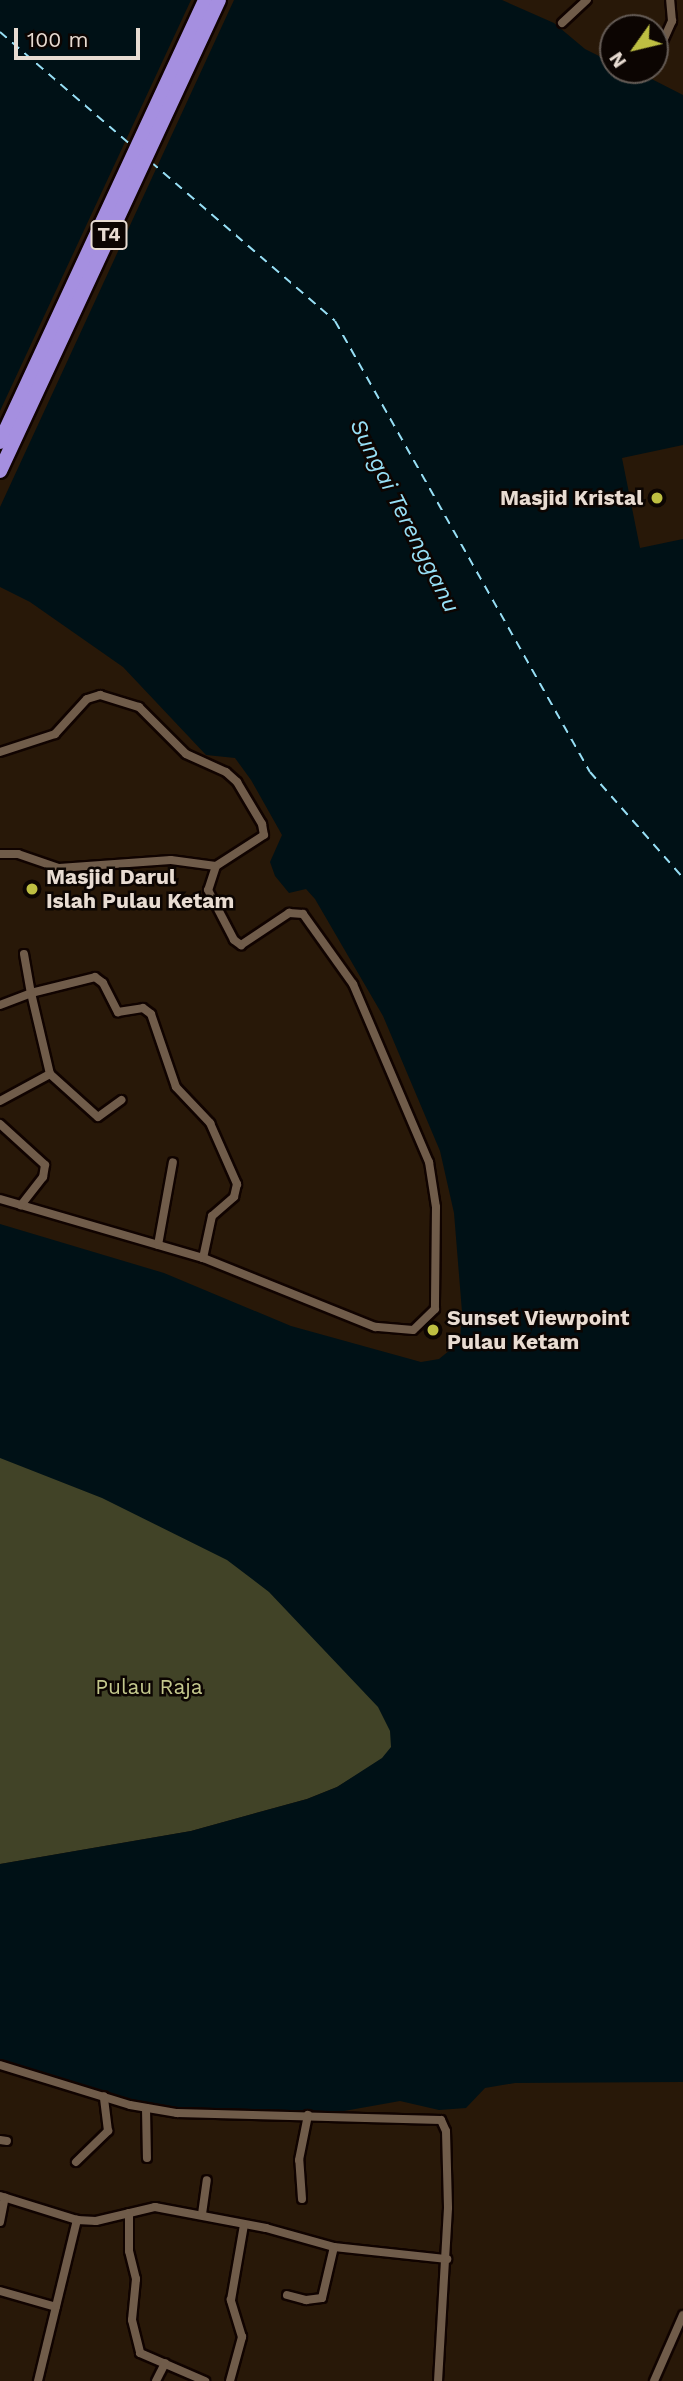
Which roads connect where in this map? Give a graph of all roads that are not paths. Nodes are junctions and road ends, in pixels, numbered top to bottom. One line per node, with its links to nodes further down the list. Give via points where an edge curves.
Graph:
1 (205, 0): 7 (highway, T4)
2 (219, 0): 8 (highway, T4)
3 (587, 0): 5 (street)
4 (670, 0): 6 (street)
5 (562, 23)
6 (669, 28)
7 (0, 442)
8 (0, 471)
9 (0, 752): 11 (street, via 55,734 94,696 132,702 186,754 231,776 262,824 261,840)
10 (0, 854): 11 (street, via 18,854 59,868 171,860)
11 (216, 866): 23 (street, via 208,890 237,944 247,943 296,911 319,931 353,984 429,1162 436,1207 437,1298 422,1326 392,1331 298,1300)
12 (23, 954): 13 (street)
13 (31, 993): 14 (street); 15 (street); 23 (street, via 95,977 118,1012 143,1008 151,1014 176,1087 210,1123 237,1184 234,1197 214,1212)
14 (0, 1004)
15 (50, 1074): 16 (street, via 83,1109 98,1117); 17 (street)
16 (121, 1100)
17 (0, 1101)
18 (0, 1124): 21 (street, via 45,1165 43,1177)
19 (173, 1162): 22 (street)
20 (0, 1199): 21 (street)
21 (21, 1205): 22 (street)
22 (158, 1245): 23 (street)
23 (204, 1258)
24 (0, 2065): 25 (street)
25 (108, 2097): 26 (street); 29 (street, via 108,2131)
26 (146, 2108): 27 (street, via 189,2114); 28 (street)
27 (308, 2115): 32 (street, via 299,2161); 39 (street, via 441,2120 446,2131)
28 (147, 2158)
29 (76, 2162)
30 (207, 2180): 34 (street)
31 (2, 2197): 35 (street); 36 (street)
32 (302, 2199)
33 (129, 2213): 34 (street, via 155,2207); 35 (street); 44 (street, via 136,2279 132,2320 140,2353)
34 (202, 2214): 37 (street)
35 (76, 2220): 42 (street)
36 (0, 2222)
37 (244, 2225): 38 (street); 48 (street, via 231,2300 243,2337)
38 (334, 2247): 39 (street); 41 (street, via 322,2298 313,2301)
39 (447, 2259): 49 (street)
40 (0, 2291): 42 (street)
41 (287, 2295)
42 (56, 2307): 45 (street)
43 (683, 2315): 50 (street)
44 (165, 2363): 46 (street); 47 (street)
45 (38, 2381)
46 (156, 2381)
47 (205, 2381)
48 (230, 2381)
49 (438, 2381)
50 (654, 2381)

